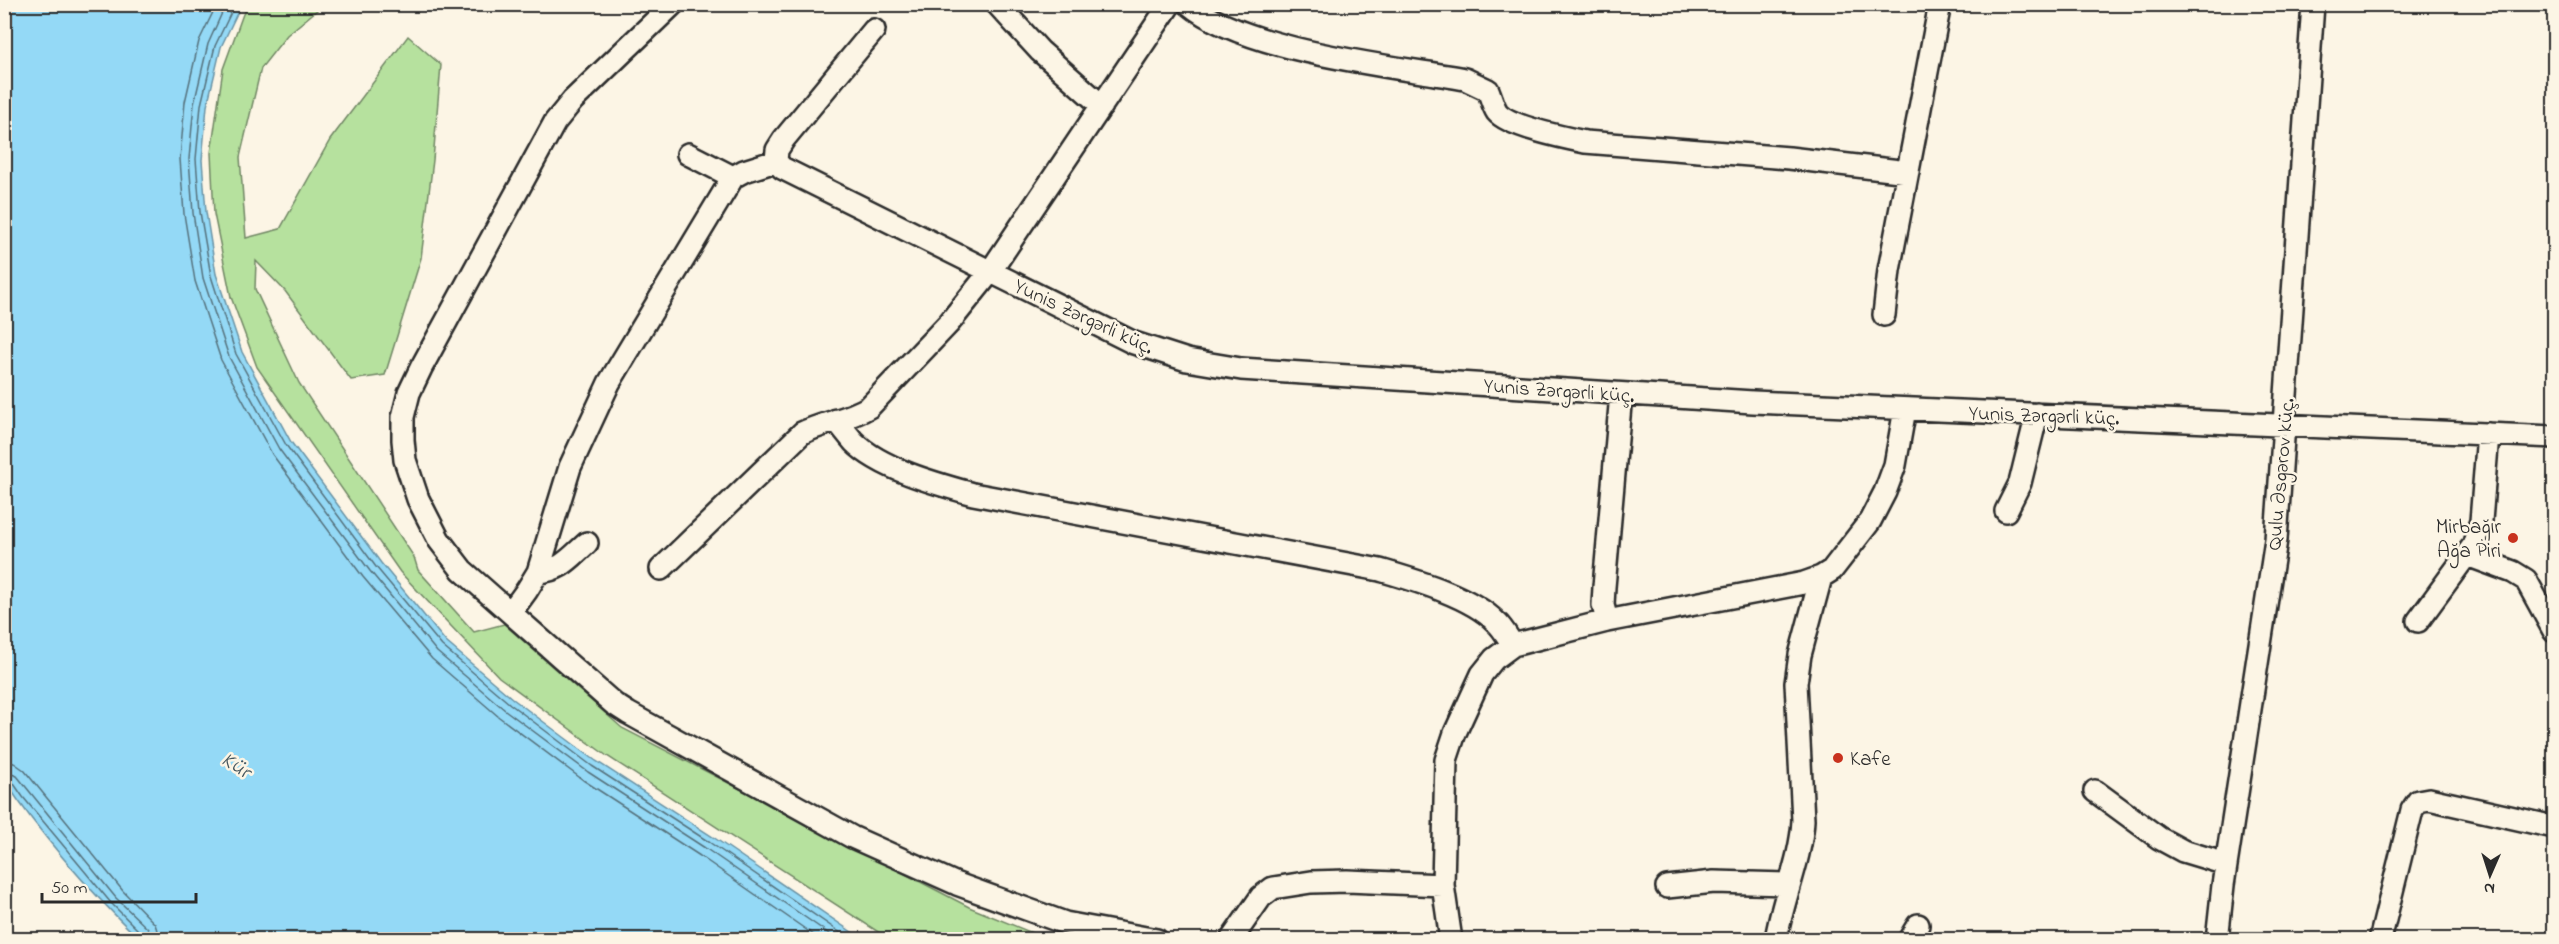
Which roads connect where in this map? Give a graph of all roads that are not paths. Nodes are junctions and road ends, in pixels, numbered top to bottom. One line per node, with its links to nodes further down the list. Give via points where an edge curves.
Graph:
1 (673, 4): 28 (street, via 555,122 409,393 403,440 418,499 439,540 462,570)
2 (997, 4): 8 (street, via 1040,51)
3 (1170, 4): 8 (street)
4 (1189, 4): 11 (street, via 1201,15 1262,39 1465,79 1488,90 1503,118 1552,135 1585,142)
5 (1940, 4): 11 (street)
6 (2313, 4): 19 (street, Qulu Əsgərov küç.)
7 (874, 30): 10 (street, via 784,139)
8 (1102, 106): 13 (street)
9 (688, 154): 12 (street)
10 (776, 160): 12 (street); 13 (street, Yunis Zərgərli küç., via 802,180)
11 (1908, 172): 14 (street)
12 (733, 177): 26 (street, via 604,393 570,467)
13 (990, 272): 15 (street, Yunis Zərgərli küç., via 1134,343 1187,360 1240,369); 18 (street, via 949,323 869,407 857,415)
14 (1884, 315)
15 (1621, 394): 16 (street, Yunis Zərgərli küç.); 29 (street, via 1604,587)
16 (1905, 409): 17 (street, Yunis Zərgərli küç.); 27 (street, via 1895,465 1885,492 1870,521 1832,570)
17 (2037, 414): 19 (street, Yunis Zərgərli küç.); 22 (street, via 2020,483)
18 (836, 420): 25 (street, via 802,433); 32 (street, via 855,443 872,455 973,494 1380,570 1426,583 1482,611)
19 (2285, 425): 20 (street, Yunis Zərgərli küç.); 35 (street, Qulu Əsgərov küç., via 2276,540)
20 (2488, 434): 21 (street, Yunis Zərgərli küç.); 24 (street, via 2481,521)
21 (2554, 437)
22 (2006, 511)
23 (586, 543): 26 (street, via 554,570)
24 (2467, 555): 30 (street); 31 (street, via 2526,580)
25 (661, 569)
26 (537, 572): 28 (street)
27 (1821, 577): 29 (street); 36 (street, via 1796,683 1803,820 1802,839)
28 (511, 612): 39 (street, via 614,704 852,837 957,884 1065,923)
29 (1606, 621): 32 (street)
30 (2418, 621)
31 (2554, 631)
32 (1513, 645): 37 (street, via 1482,674 1446,760)
33 (2094, 790): 35 (street, via 2159,838 2183,851)
34 (2554, 827): 44 (street, via 2429,800 2418,801 2412,810)
35 (2226, 864): 43 (street, Qulu Əsgərov küç.)
36 (1789, 884): 38 (street, via 1714,882); 42 (street)
37 (1443, 885): 40 (street, via 1347,881 1273,888 1261,897); 41 (street)
38 (1667, 887)
39 (1157, 939)
40 (1231, 939)
41 (1451, 939)
42 (1776, 939)
43 (2217, 939)
44 (2380, 939)

